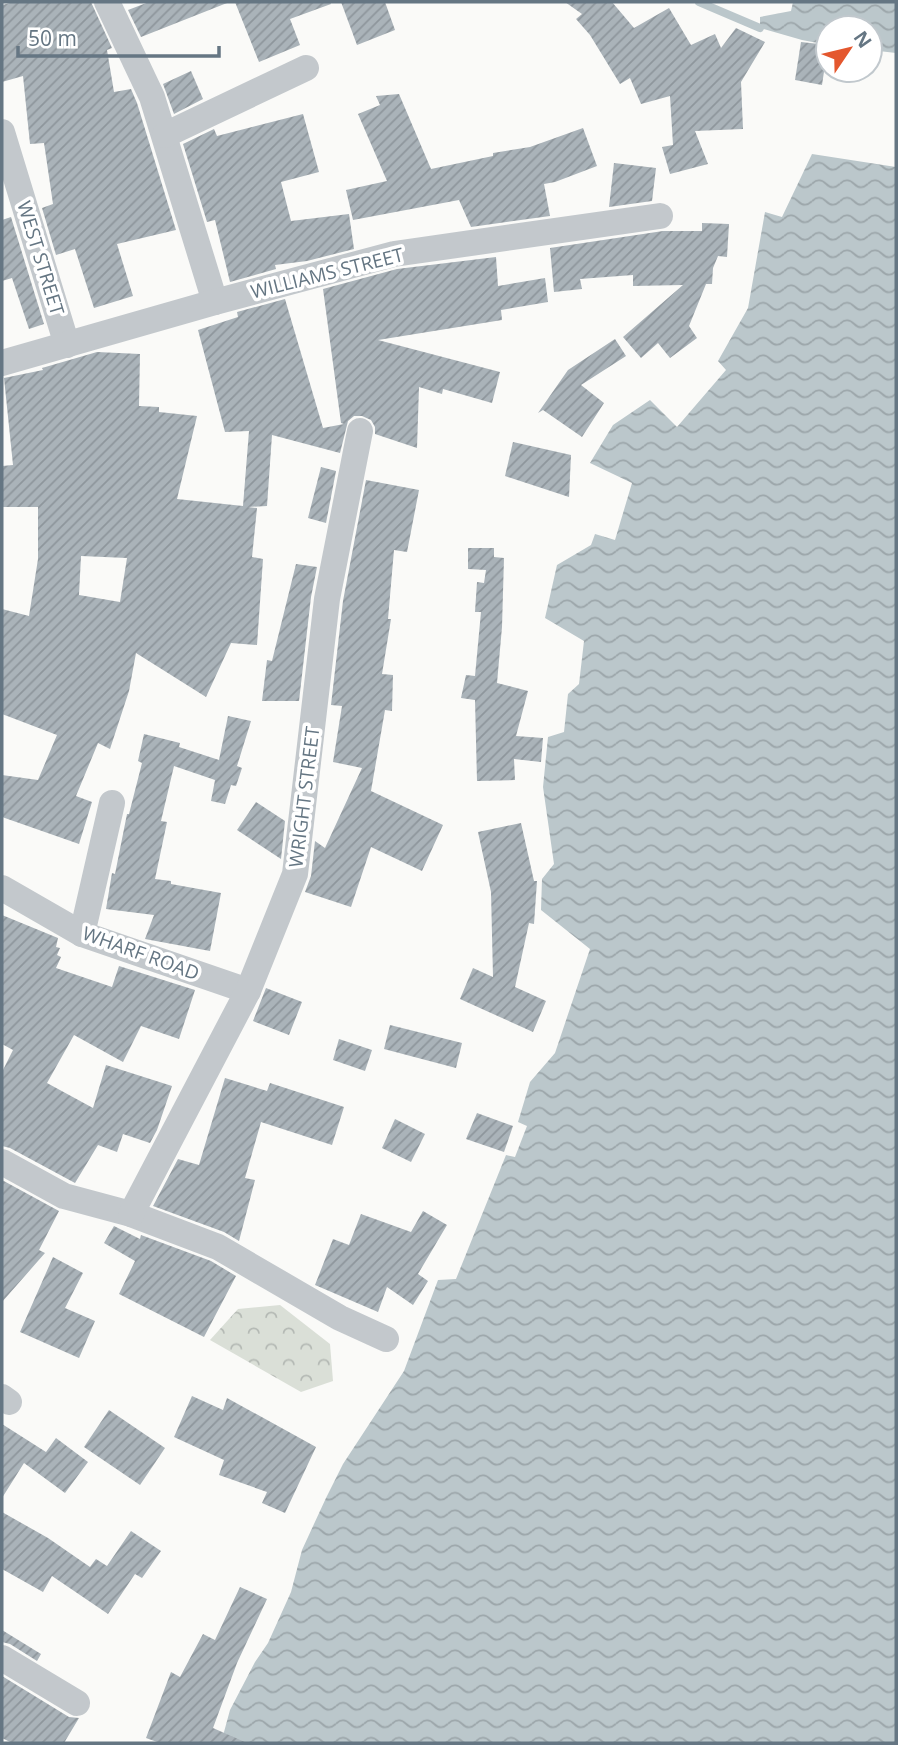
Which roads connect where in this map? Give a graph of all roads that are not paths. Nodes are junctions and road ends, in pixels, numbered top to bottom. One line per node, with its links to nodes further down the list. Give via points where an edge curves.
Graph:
1 (107, 2): 4 (street)
2 (306, 68): 4 (street)
3 (2, 132): 7 (street, WEST STREET)
4 (165, 135): 6 (street)
5 (660, 216): 6 (street, WILLIAMS STREET, via 394,254)
6 (215, 302): 7 (street, WILLIAMS STREET)
7 (67, 345): 8 (street, WILLIAMS STREET)
8 (2, 363)
9 (360, 431): 13 (street, WRIGHT STREET, via 327,599 295,874)
10 (112, 803): 12 (street)
11 (2, 888): 12 (street, WHARF ROAD)
12 (82, 934): 13 (street, WHARF ROAD)
13 (248, 991): 15 (street, WRIGHT STREET)
14 (2, 1161): 15 (street, via 64,1196)
15 (131, 1214): 16 (street, via 218,1248)
16 (386, 1339)
17 (2, 1658): 18 (street)
18 (77, 1703)

